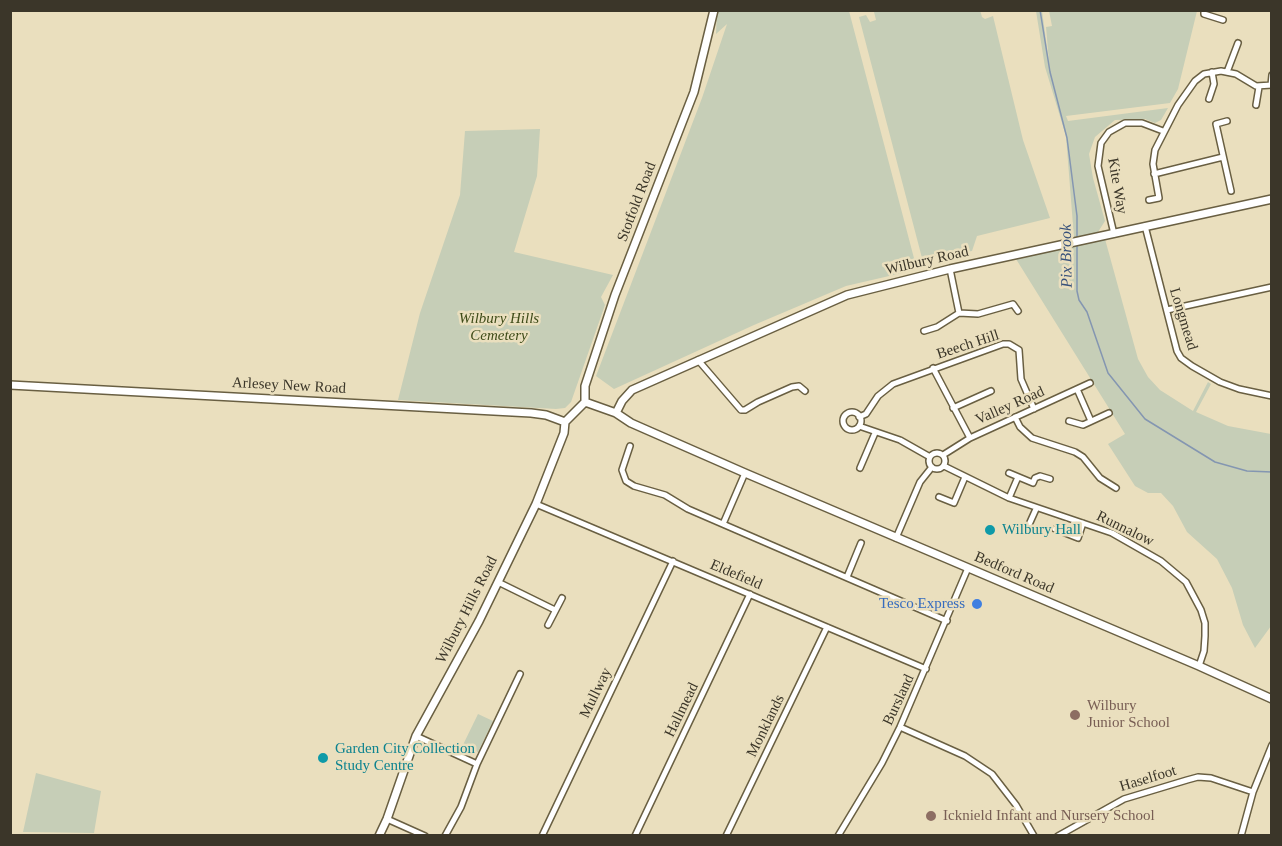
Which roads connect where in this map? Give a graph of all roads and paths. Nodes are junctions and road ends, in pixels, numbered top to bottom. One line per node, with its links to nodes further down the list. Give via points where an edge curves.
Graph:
1 (714, 10): 35 (street, Stotfold Road, via 694,92 615,295 585,386)
2 (1204, 10): 3 (street, via 1204,14)
3 (1223, 20)
4 (1238, 43): 6 (street)
5 (1212, 72): 6 (street); 10 (street, via 1214,84); 13 (street, Kite Way, via 1192,84)
6 (1227, 72): 9 (street)
7 (1272, 75): 8 (street)
8 (1271, 85): 9 (street)
9 (1259, 87): 11 (street)
10 (1209, 99)
11 (1256, 105)
12 (1227, 121): 14 (street, via 1216,124)
13 (1163, 131): 15 (street, Kite Way, via 1154,154); 20 (street, Kite Way, via 1125,123 1109,132 1101,143 1098,166)
14 (1223, 158): 15 (street); 16 (street)
15 (1154, 174): 18 (street, Kite Way, via 1159,198)
16 (1232, 190)
17 (1272, 199): 19 (street, Wilbury Road)
18 (1149, 200)
19 (1145, 226): 20 (street, Wilbury Road); 23 (street, Longmead)
20 (1113, 234): 21 (street, Wilbury Road)
21 (950, 269): 25 (street); 27 (street, Wilbury Road, via 847,295)
22 (1272, 287): 23 (street)
23 (1167, 310): 34 (street, Longmead, via 1184,361 1229,386)
24 (1018, 311): 25 (street, via 1013,304 978,314)
25 (959, 313): 26 (street)
26 (924, 331)
27 (698, 360): 32 (street, via 741,410 792,387 799,386); 38 (street, Wilbury Road, via 632,390)
28 (933, 368): 36 (street, Beech Hill); 37 (street, Beech Hill, via 1009,344 1019,350 1021,379); 40 (street, Beech Hill, via 887,388)
29 (1090, 384): 31 (street, Valley Road)
30 (10, 385): 44 (street, Arlesey New Road, via 531,413)
31 (1077, 389): 37 (street, Valley Road); 43 (street)
32 (805, 391)
33 (990, 391): 36 (street)
34 (1272, 396)
35 (585, 402): 38 (street, Bedford Road); 44 (street, Wilbury Hills Road)
36 (953, 408): 47 (street, Beech Hill)
37 (1034, 409): 41 (street, Valley Road)
38 (616, 413): 54 (street, Bedford Road)
39 (1109, 413): 43 (street)
40 (859, 417): 45 (street); 45 (street, via 850,413 843,422 849,430)
41 (1015, 417): 47 (street, Valley Road); 59 (street, via 1026,434 1075,452)
42 (1069, 421): 43 (street, via 1083,425)
43 (1091, 421)
44 (565, 422): 62 (street, Wilbury Hills Road)
45 (859, 426): 46 (street)
46 (875, 433): 50 (street, via 900,440); 53 (street)
47 (970, 438): 49 (street, Valley Road)
48 (630, 446): 65 (street, via 622,470 629,484 665,495)
49 (943, 455): 50 (street, via 936,453); 51 (street)
50 (930, 457): 52 (street)
51 (944, 465): 52 (street); 56 (street, Runnalow)
52 (932, 467): 68 (street, via 920,482)
53 (860, 468)
54 (745, 473): 65 (street); 68 (street, Bedford Road)
55 (1009, 473): 57 (street)
56 (965, 477): 60 (street, via 954,503); 61 (street, Runnalow)
57 (1018, 477): 58 (street, via 1033,483 1040,476); 61 (street)
58 (1050, 479)
59 (1116, 489)
60 (939, 497)
61 (1009, 498): 63 (street, Runnalow)
62 (536, 504): 70 (street, Eldefield); 73 (street, Wilbury Hills Road)
63 (1036, 508): 64 (street, Runnalow); 66 (street)
64 (1083, 523): 67 (street, via 1078,538); 80 (street, Runnalow, via 1112,533 1161,561 1186,582 1205,623)
65 (723, 524): 72 (street)
66 (1028, 529)
67 (1055, 530)
68 (896, 538): 71 (street, Bedford Road)
69 (861, 543): 72 (street)
70 (673, 561): 74 (street, Eldefield); 93 (street, Mullway)
71 (968, 568): 77 (street, Bursland); 80 (street, Bedford Road)
72 (847, 577): 77 (street)
73 (498, 582): 76 (street); 85 (street, Wilbury Hills Road)
74 (750, 594): 79 (street, Eldefield); 94 (street, Hallmead)
75 (562, 598): 76 (street)
76 (555, 610): 78 (street)
77 (947, 621): 81 (street, Bursland)
78 (548, 625)
79 (827, 627): 81 (street, Eldefield); 95 (street, Monklands)
80 (1199, 666): 83 (street, Bedford Road)
81 (926, 669): 84 (street, Bursland)
82 (520, 674): 87 (street)
83 (1272, 699)
84 (900, 727): 96 (street, Bursland); 97 (street, via 965,756 992,774)
85 (416, 736): 87 (street); 89 (street, Wilbury Hills Road)
86 (1272, 745): 88 (street)
87 (477, 764): 92 (street)
88 (1252, 792): 98 (street, Haselfoot, via 1198,777 1124,799); 99 (street)
89 (387, 819): 90 (street, Wilbury Hills Road); 91 (street)
90 (379, 836)
91 (425, 836)
92 (445, 836)
93 (542, 836)
94 (635, 836)
95 (726, 836)
96 (838, 836)
97 (1034, 836)
98 (1058, 836)
99 (1241, 836)

